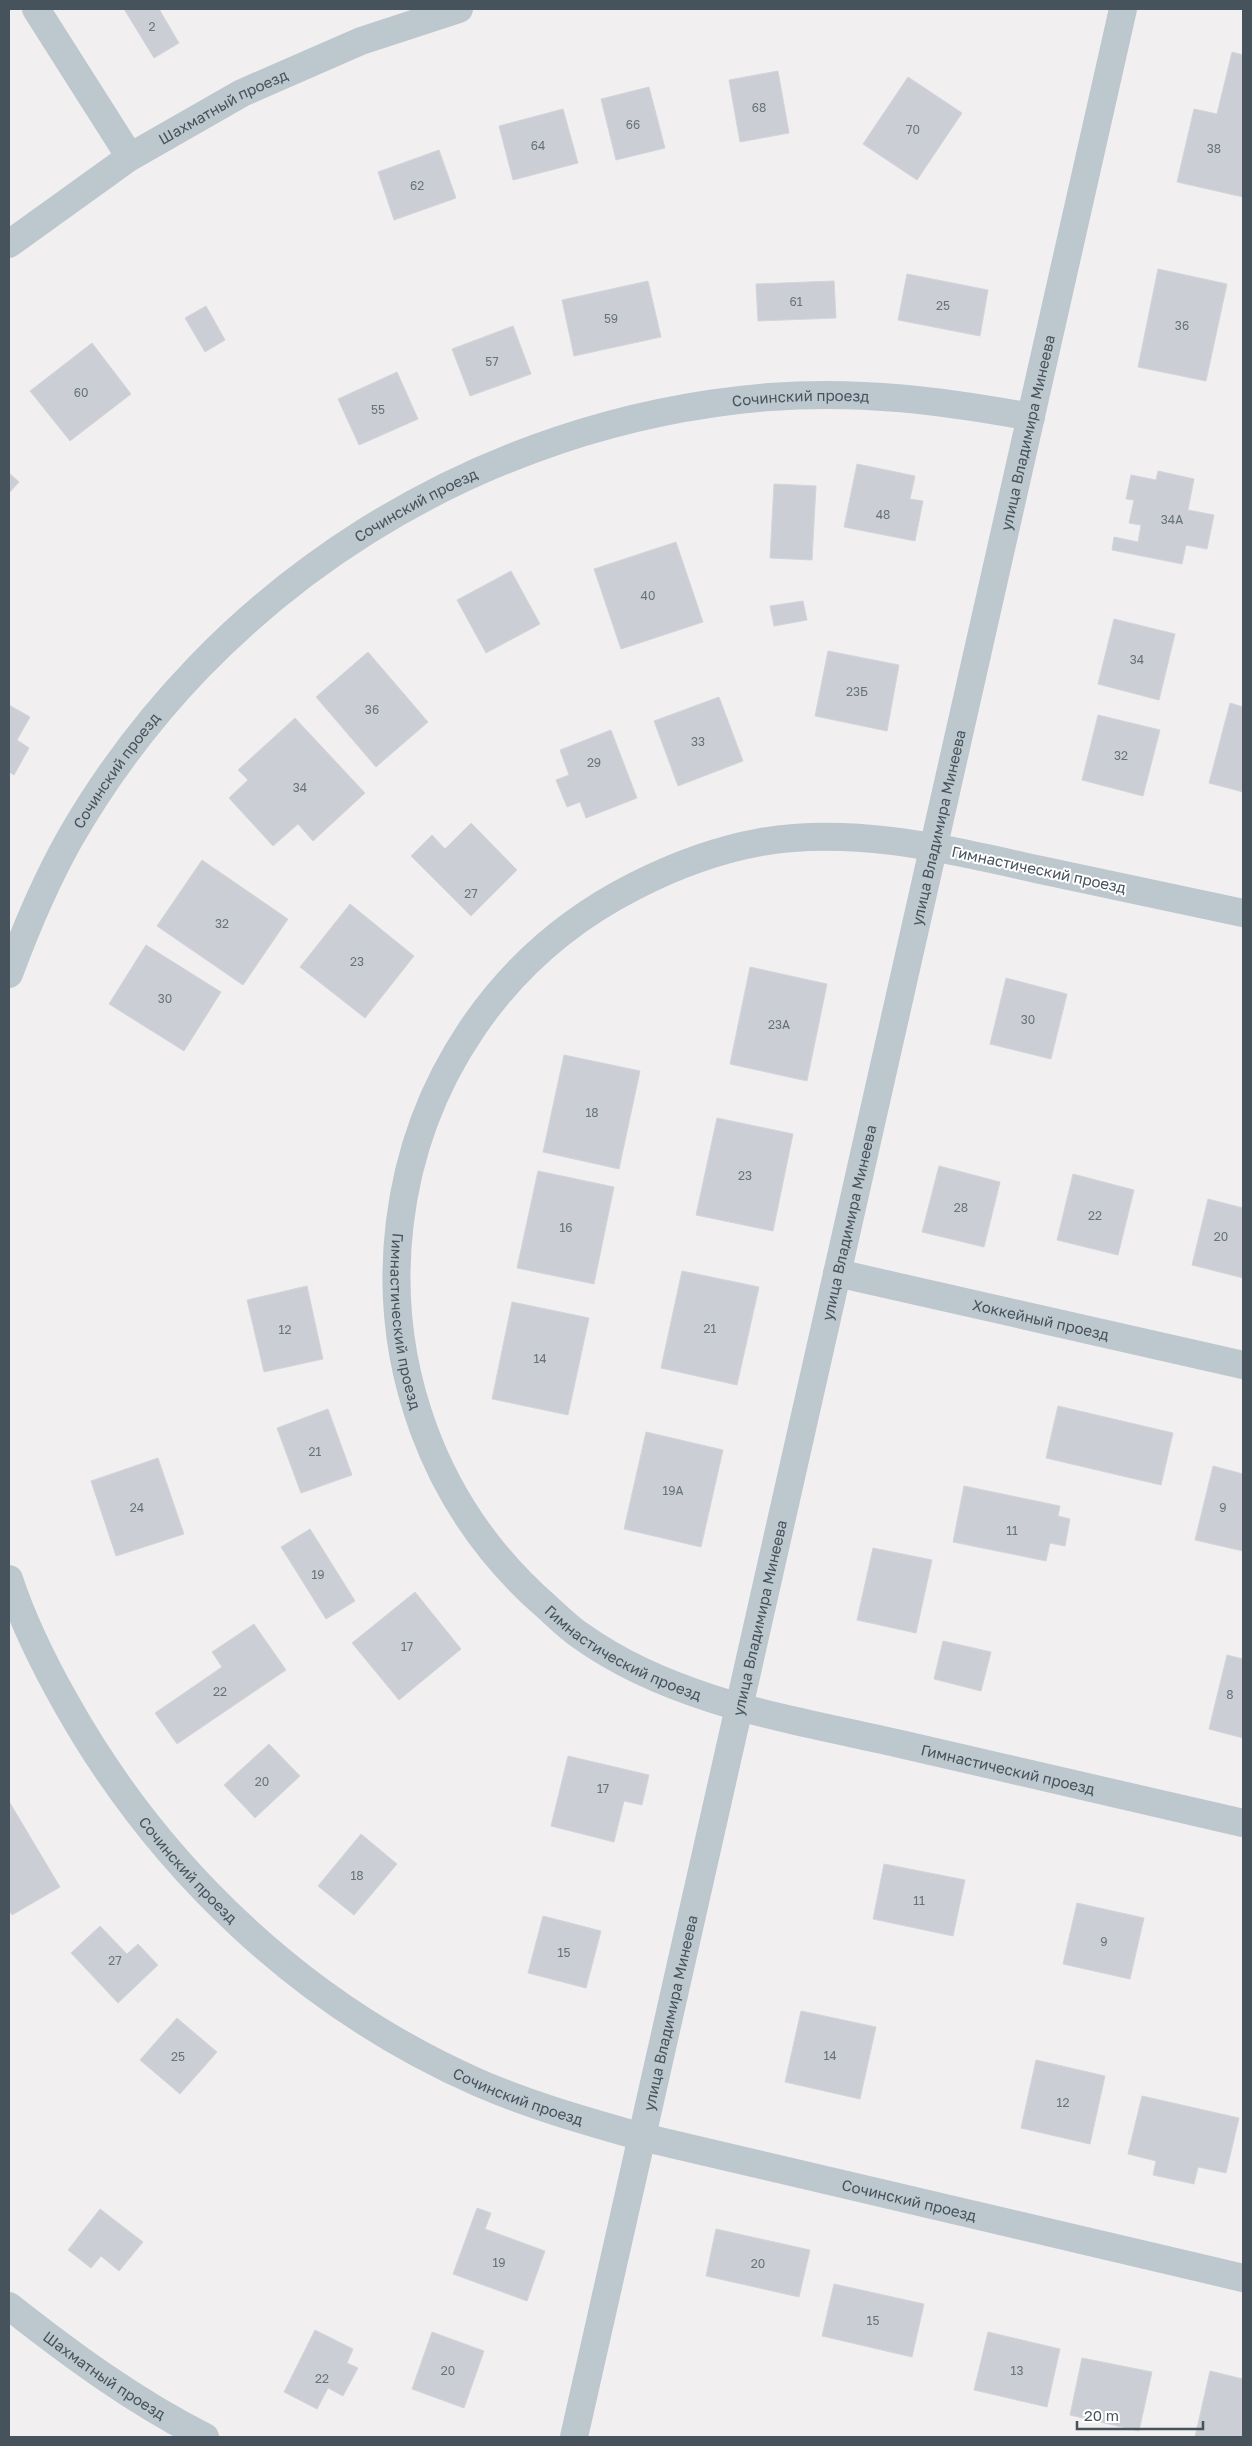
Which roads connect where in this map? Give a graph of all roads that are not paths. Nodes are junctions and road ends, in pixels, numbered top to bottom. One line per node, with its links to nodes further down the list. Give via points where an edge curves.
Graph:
1 (36, 9): 4 (street)
2 (459, 9): 4 (street, Шахматный проезд, via 361,41 252,89)
3 (1123, 9): 6 (street, улица Владимира Минеева)
4 (130, 157): 5 (street, Шахматный проезд)
5 (9, 244)
6 (1031, 417): 7 (street, улица Владимира Минеева); 9 (street, Сочинский проезд, via 944,401 858,395 762,398 686,408 601,426 519,453 440,488 364,531 294,580 229,636 169,699 116,767 69,840 31,917)
7 (934, 847): 8 (street, Гимнастический проезд); 10 (street, улица Владимира Минеева); 13 (street, Гимнастический проезд, via 846,836 761,842 677,865 600,904 532,957 475,1022 433,1097 406,1179 395,1265 401,1351 424,1434 463,1512 516,1580 581,1636 656,1679)
8 (1243, 913)
9 (9, 974)
10 (837, 1274): 11 (street, Хоккейный проезд); 13 (street, улица Владимира Минеева)
11 (1243, 1365)
12 (9, 1579): 15 (street, Сочинский проезд, via 48,1672 90,1747 140,1818 197,1883 260,1943 327,1997 418,2052 478,2082 558,2114)
13 (739, 1707): 14 (street, Гимнастический проезд); 15 (street, улица Владимира Минеева)
14 (1243, 1823)
15 (642, 2137): 16 (street, Сочинский проезд); 19 (street, улица Владимира Минеева)
16 (1243, 2278)
17 (9, 2306): 18 (street, Шахматный проезд, via 73,2357)
18 (205, 2437)
19 (574, 2437)

